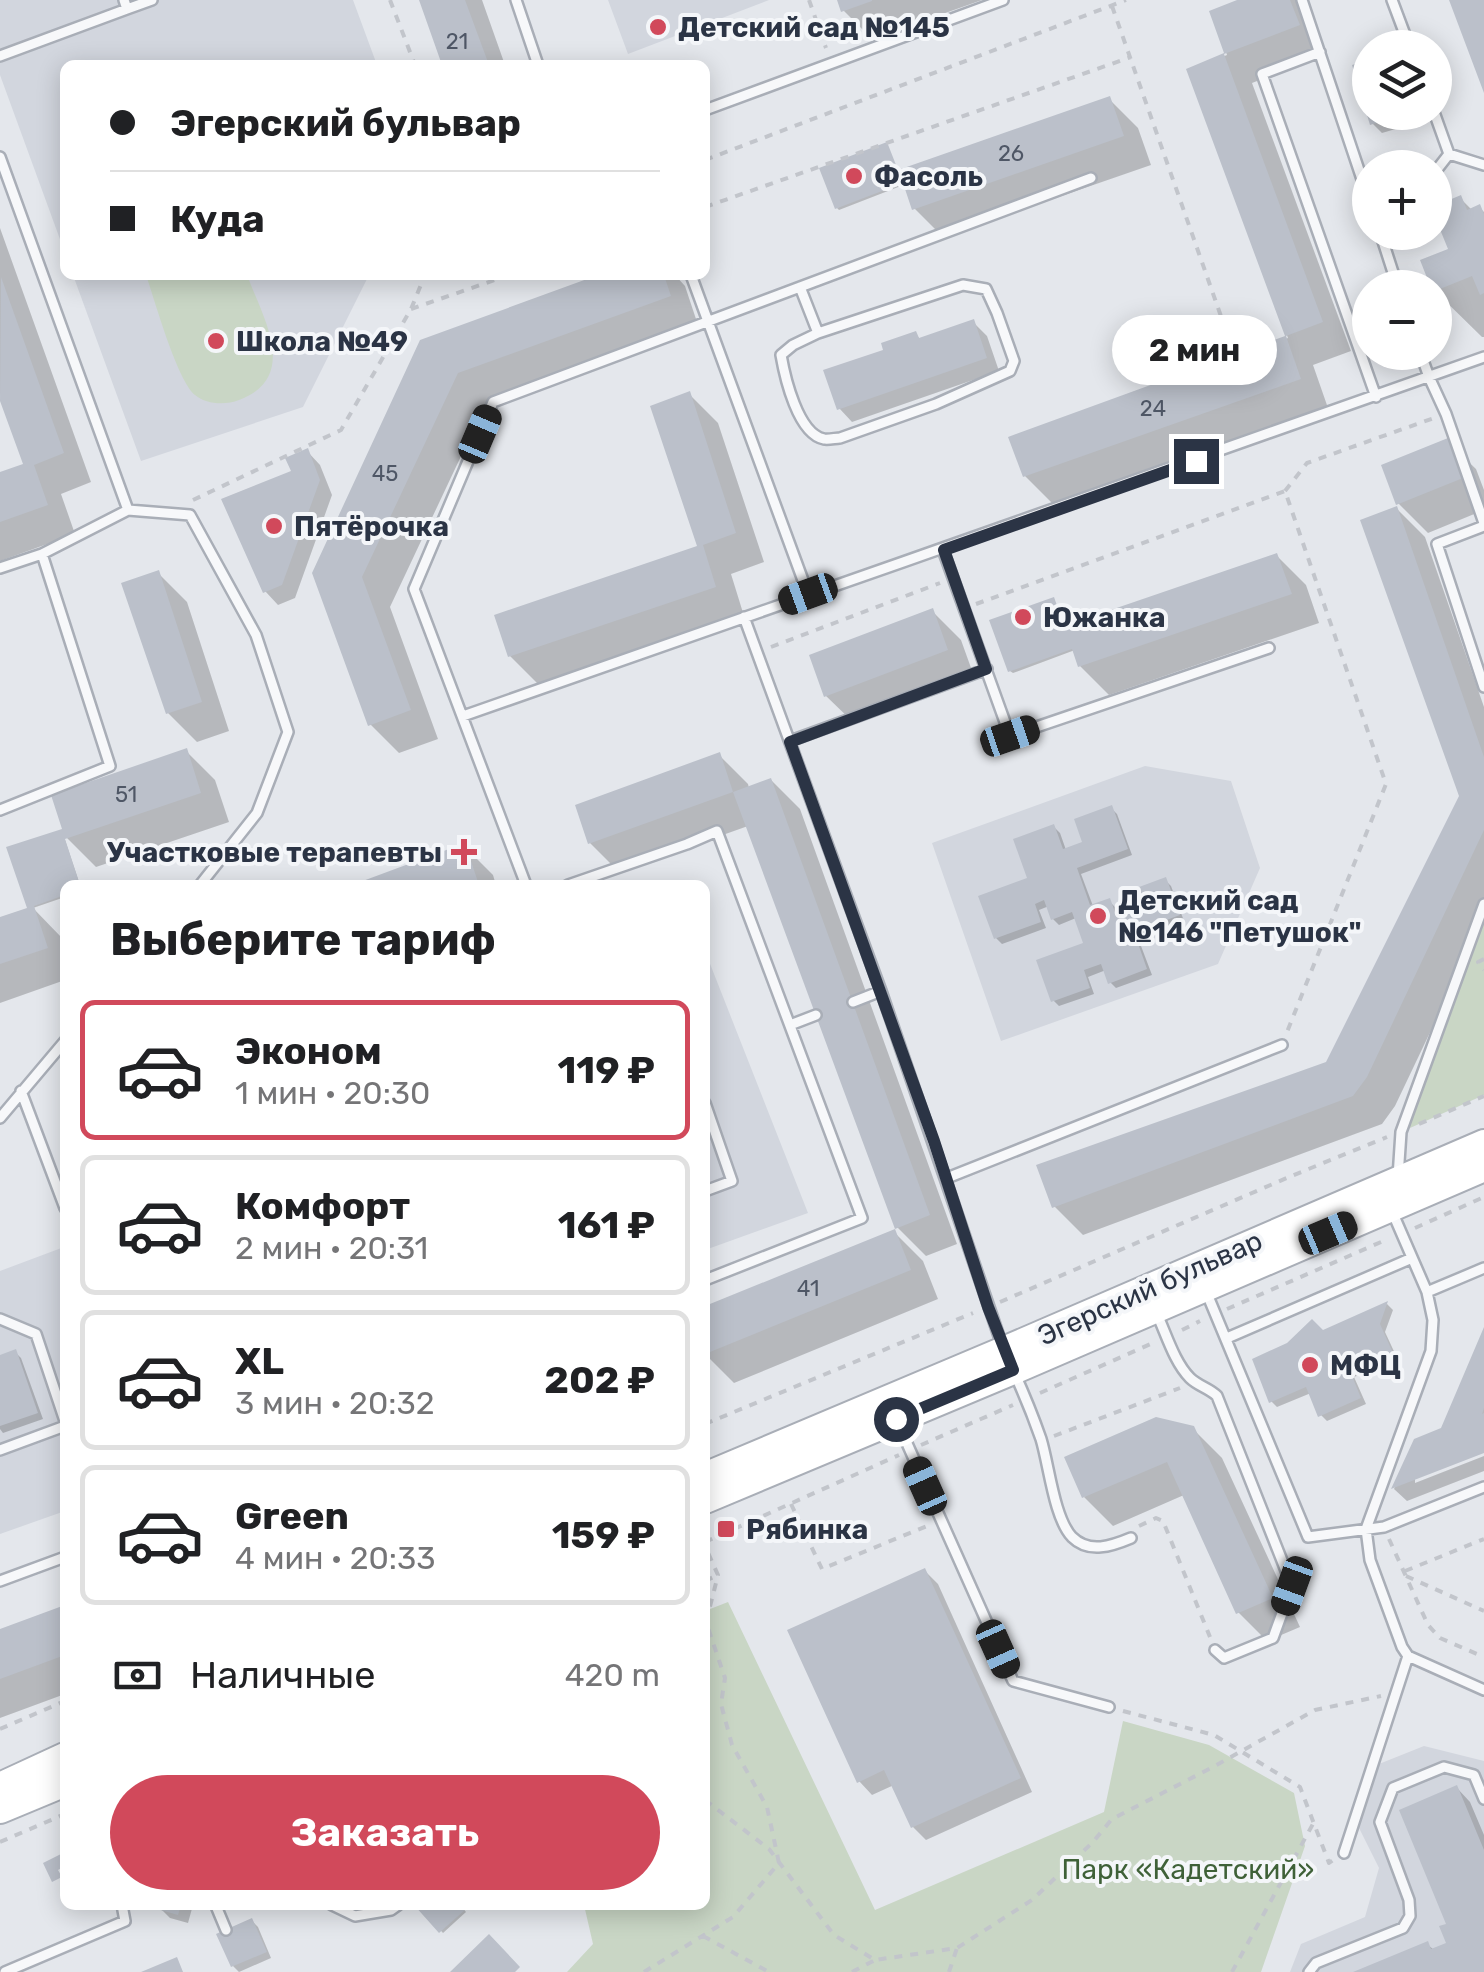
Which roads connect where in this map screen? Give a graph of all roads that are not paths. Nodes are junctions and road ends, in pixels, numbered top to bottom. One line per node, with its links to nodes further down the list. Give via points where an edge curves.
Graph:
1 (152, 0): 6 (lane)
2 (516, 0): 10 (lane)
3 (1004, 0): 11 (lane)
4 (1302, 0): 8 (lane)
5 (1392, 0): 7 (lane)
6 (125, 5): 9 (lane)
7 (1403, 30)
8 (1320, 52): 12 (lane); 24 (lane, via 1262,74)
9 (0, 56)
10 (536, 60)
11 (710, 108)
12 (1352, 150)
13 (1452, 155): 15 (lane)
14 (0, 157): 25 (lane)
15 (1484, 164)
16 (1091, 178): 18 (lane)
17 (693, 280): 19 (lane)
18 (800, 287): 19 (lane); 20 (lane)
19 (708, 321): 30 (lane); 35 (lane, via 493,402 414,589)
20 (818, 333): 20 (lane, via 781,355 802,422 826,440 936,404 1010,371 1014,361 986,289 963,285)
21 (1484, 357): 23 (lane)
22 (1426, 370): 23 (lane)
23 (1428, 377): 24 (lane); 26 (lane)
24 (1376, 397): 27 (lane)
25 (128, 510): 28 (lane); 38 (lane, via 190,515 256,635 288,732 257,813)
26 (1484, 525): 34 (lane, via 1437,544)
27 (944, 550): 30 (lane); 33 (lane)
28 (42, 554): 29 (lane); 37 (lane, via 110,766)
29 (0, 568)
30 (808, 594): 31 (lane)
31 (744, 617): 35 (lane); 36 (lane)
32 (1269, 648): 33 (lane, via 1010,736)
33 (986, 669): 36 (lane)
34 (1484, 688)
35 (463, 716): 39 (lane)
36 (790, 742): 42 (lane)
37 (0, 810)
38 (204, 880)
39 (524, 880)
40 (583, 880): 45 (lane, via 717,830)
41 (1484, 904): 56 (lane, via 1401,1132)
42 (881, 990): 43 (lane); 54 (lane)
43 (852, 1002)
44 (816, 1015): 45 (lane)
45 (790, 1025): 61 (lane, via 862,1218)
46 (1282, 1045): 54 (lane)
47 (60, 1047): 48 (lane)
48 (21, 1091): 49 (lane); 57 (lane)
49 (5, 1104): 51 (lane)
50 (710, 1117): 55 (lane, via 732,1181)
51 (0, 1118)
52 (1484, 1144): 56 (main road, Эгерский бульвар)
53 (1484, 1167): 56 (main road, Эгерский бульвар)
54 (947, 1178): 66 (lane)
55 (710, 1189)
56 (1394, 1193): 58 (lane); 60 (main road, Эгерский бульвар)
57 (60, 1195)
58 (1412, 1258): 62 (lane); 65 (lane)
59 (1484, 1268): 62 (lane)
60 (1200, 1277): 63 (main road, Эгерский бульвар); 65 (lane)
61 (710, 1278)
62 (1427, 1292): 73 (lane, via 1431,1351)
63 (1150, 1299): 66 (main road, Эгерский бульвар); 77 (lane, via 1184,1372 1217,1396 1292,1586 1273,1638 1224,1658)
64 (0, 1319): 67 (lane, via 36,1334)
65 (1227, 1338): 73 (lane, via 1308,1537)
66 (1009, 1360): 68 (main road, Эгерский бульвар); 71 (main road, Эгерский бульвар); 74 (lane, via 1042,1440 1062,1523 1092,1547)
67 (60, 1408)
68 (896, 1419): 71 (main road, Эгерский бульвар); 80 (lane, via 1013,1681)
69 (60, 1426): 70 (lane)
70 (0, 1450)
71 (710, 1480)
72 (1484, 1487): 73 (lane)
73 (1366, 1529): 78 (lane, via 1370,1560)
74 (1131, 1538)
75 (60, 1559): 76 (lane)
76 (0, 1581)
77 (1216, 1650)
78 (1408, 1656): 79 (lane); 86 (lane)
79 (1484, 1690)
80 (1109, 1707)
81 (60, 1759): 83 (main road)
82 (60, 1784): 85 (main road)
83 (0, 1786)
84 (1484, 1799): 95 (lane, via 1474,1776 1444,1767 1393,1788 1380,1822 1410,1916 1403,1928)
85 (0, 1810)
86 (1344, 1853)
87 (123, 1910): 92 (lane, via 125,1922)
88 (218, 1910): 91 (lane)
89 (342, 1910): 90 (lane, via 355,1916)
90 (391, 1910)
91 (226, 1930)
92 (38, 1958): 93 (lane); 94 (lane)
93 (5, 1972)
94 (43, 1972)
95 (1310, 1972)

